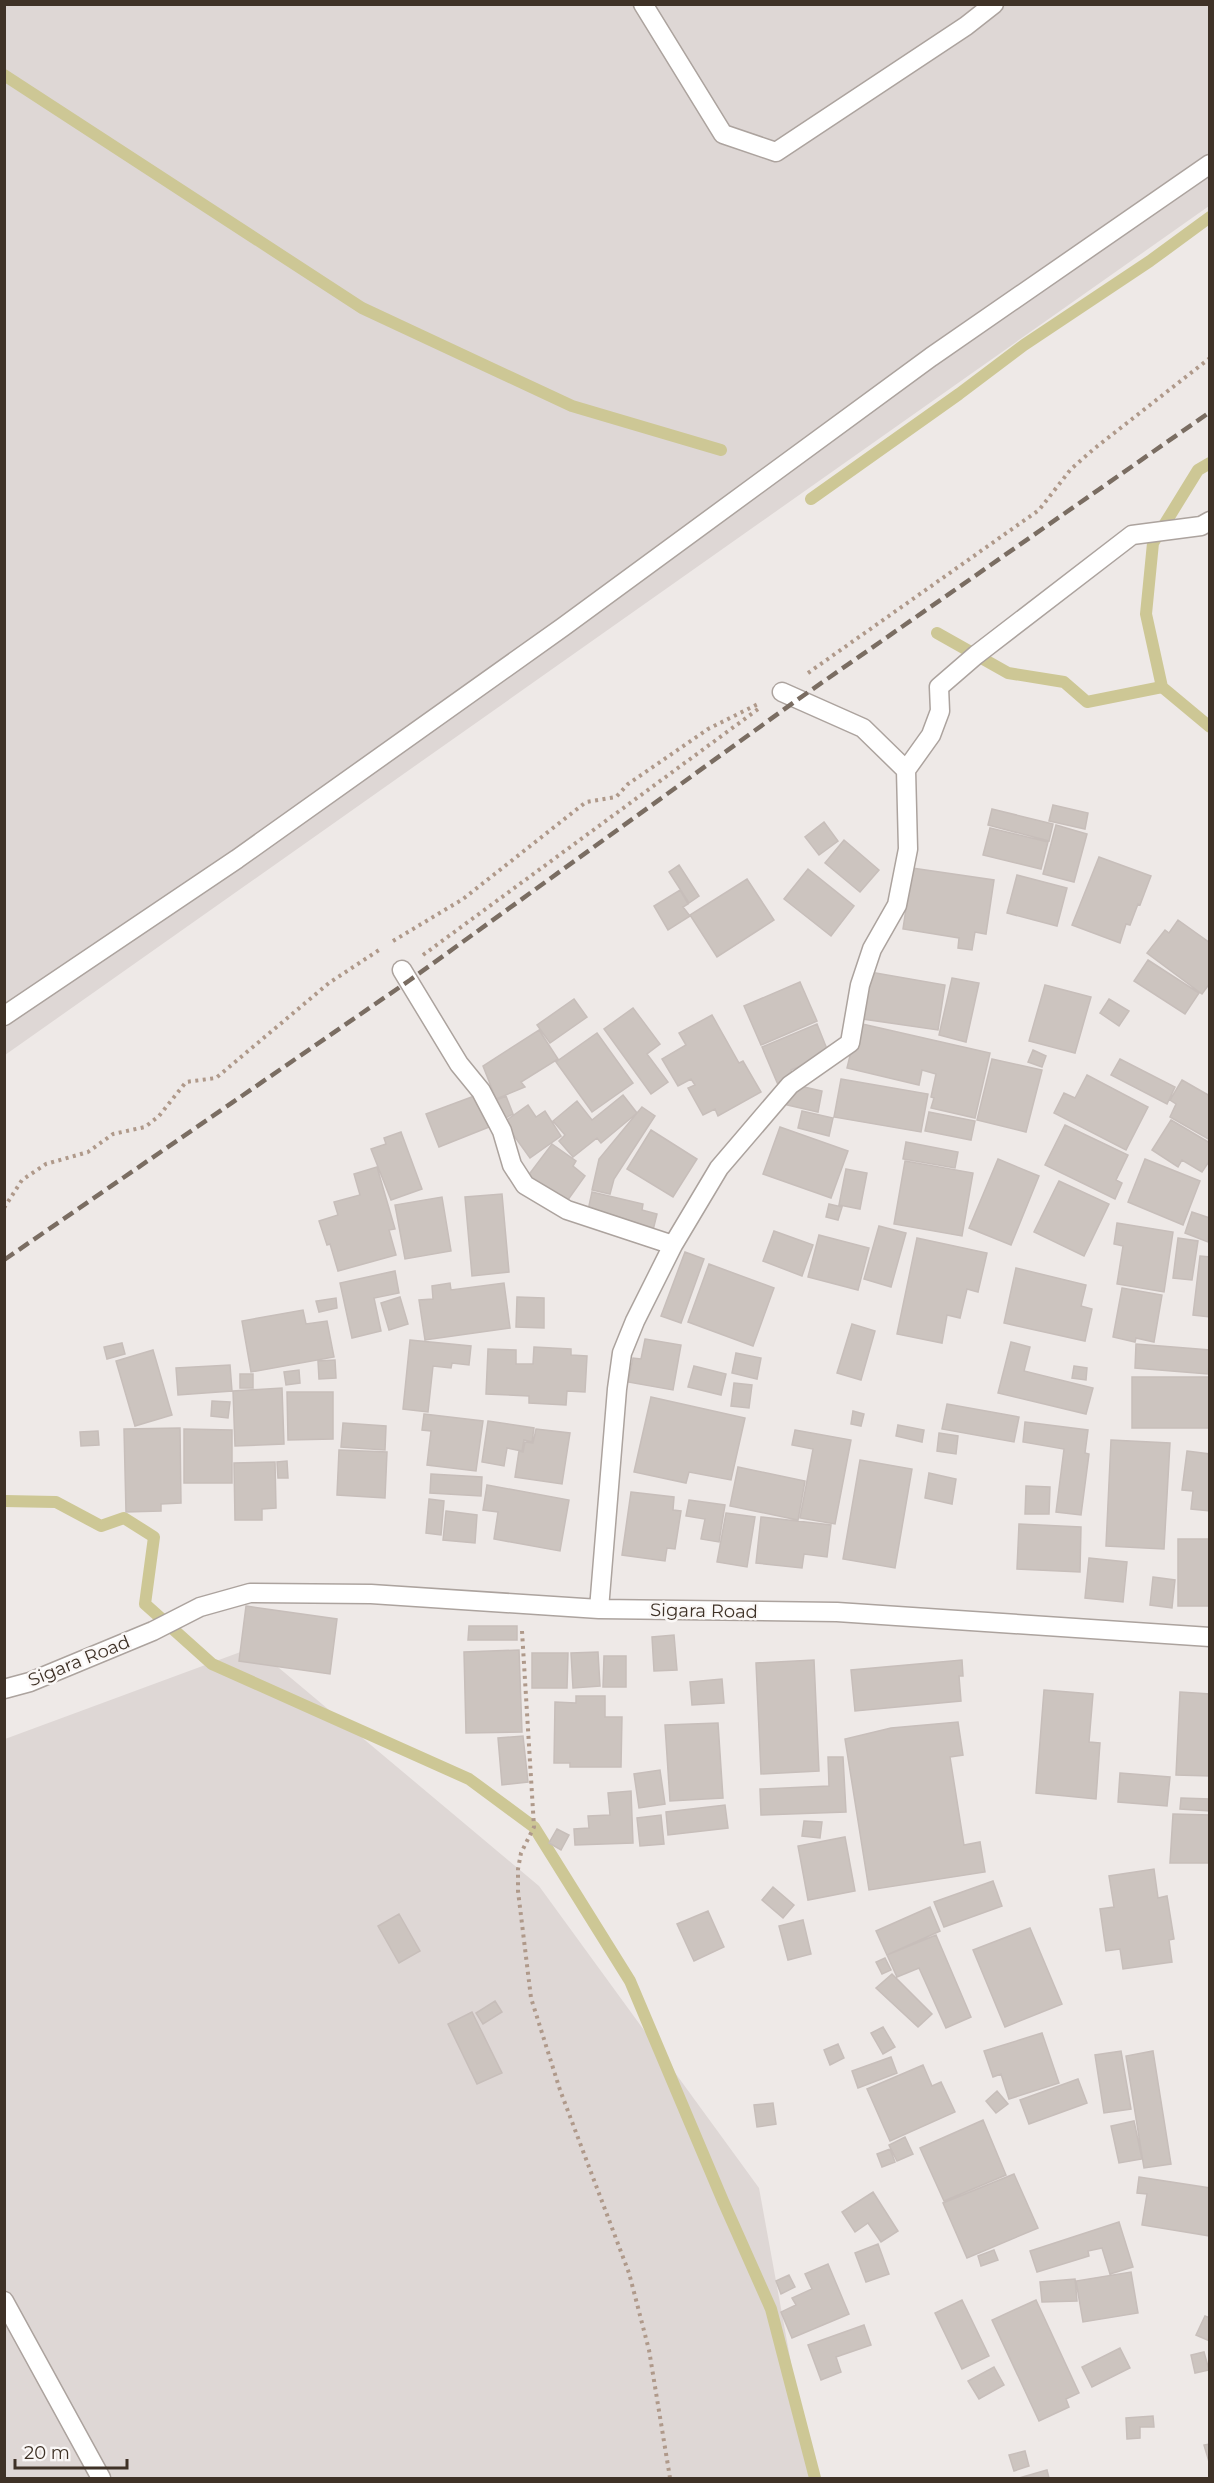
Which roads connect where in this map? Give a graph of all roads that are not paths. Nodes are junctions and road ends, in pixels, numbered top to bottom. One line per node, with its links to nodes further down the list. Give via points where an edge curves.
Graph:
1 (643, 4): 2 (street, via 723,134 776,152)
2 (994, 4)
3 (1209, 164): 8 (street, via 931,357 563,627 237,859)
4 (1209, 521): 6 (street, via 1201,526 1132,535 976,655 939,687 940,711 931,735)
5 (782, 692): 6 (street, via 863,728)
6 (906, 770): 9 (street, via 908,849 897,904 872,949 860,985 850,1043 790,1085 774,1102 719,1168)
7 (402, 970): 9 (street, via 459,1064 481,1091 502,1131 512,1165 525,1185 567,1210)
8 (4, 1016)
9 (673, 1245): 10 (street, via 622,1353)
10 (599, 1609): 11 (street, Sigara Road, via 837,1612); 12 (street, Sigara Road, via 371,1594 250,1593 200,1607 153,1631)
11 (1209, 1637)
12 (4, 1689)
13 (4, 2301): 14 (street)
14 (101, 2478)

